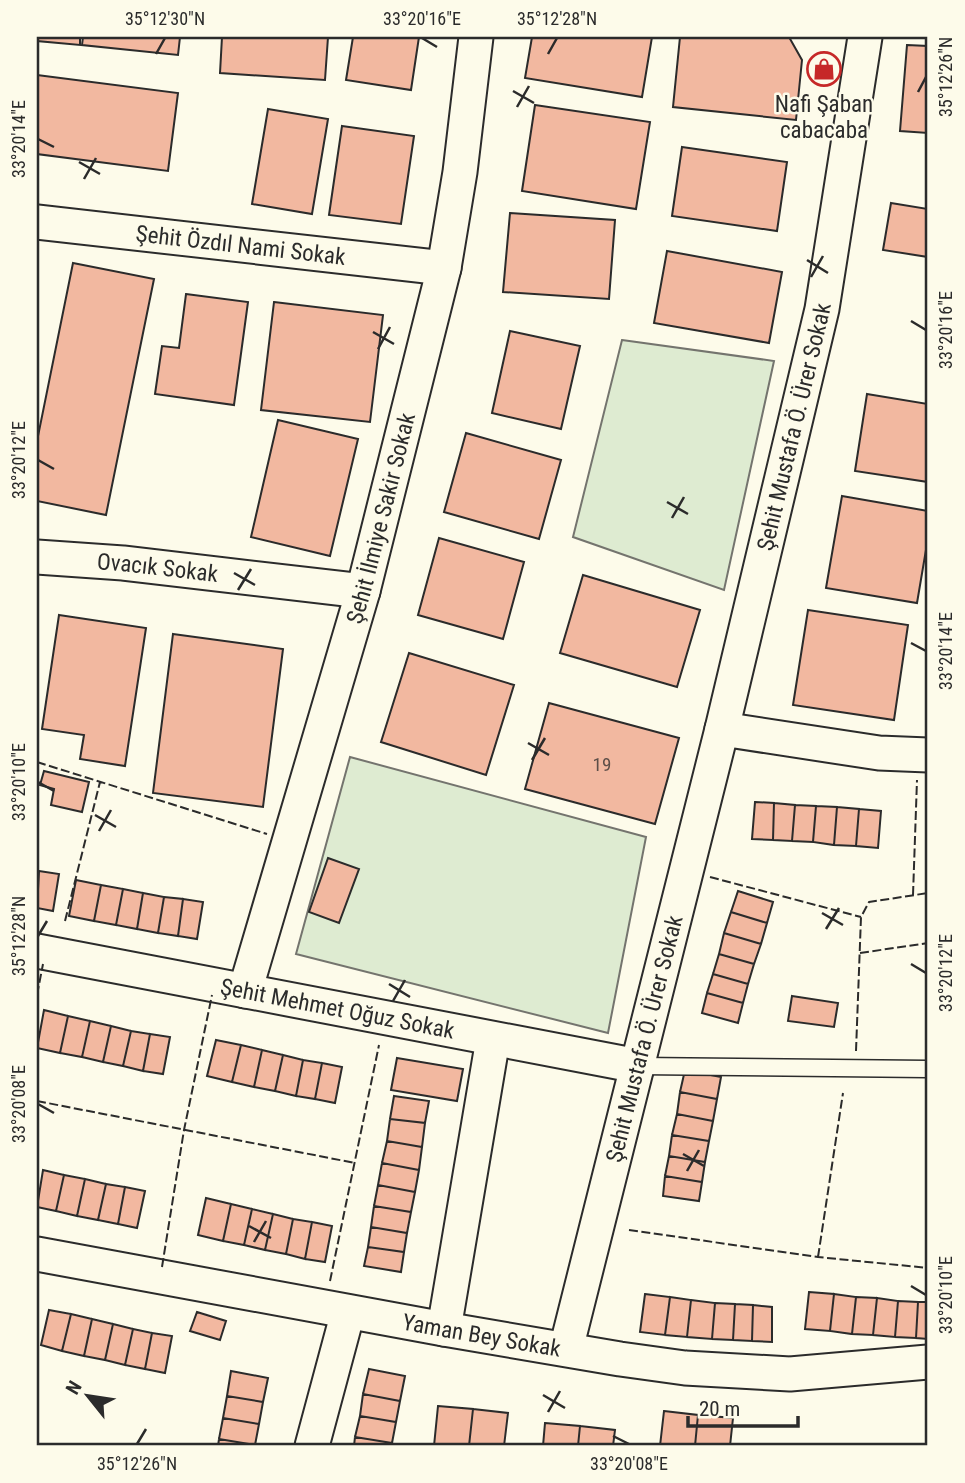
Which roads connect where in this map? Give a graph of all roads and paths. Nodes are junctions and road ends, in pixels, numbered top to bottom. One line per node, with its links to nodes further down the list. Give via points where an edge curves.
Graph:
1 (476, 37): 4 (street, Şehit İlmiye Sakir Sokak)
2 (865, 37): 7 (street, Şehit Mustafa Ö. Ürer Sokak, via 822,309)
3 (37, 222): 4 (street, Şehit Özdıl Nami Sokak)
4 (444, 268): 6 (street, Şehit İlmiye Sakir Sokak)
5 (37, 556): 6 (street, Ovacık Sokak)
6 (363, 591): 10 (street, Şehit İlmiye Sakir Sokak)
7 (722, 729): 8 (street, via 879,753); 12 (street, Şehit Mustafa Ö. Ürer Sokak)
8 (928, 755)
9 (37, 951): 10 (street, Şehit Mehmet Oğuz Sokak)
10 (245, 991): 11 (street, Şehit Mehmet Oğuz Sokak)
11 (493, 1039): 12 (street, Şehit Mehmet Oğuz Sokak); 16 (street)
12 (638, 1066): 13 (lane); 17 (street, Şehit Mustafa Ö. Ürer Sokak)
13 (928, 1069)
14 (37, 1254): 15 (street, Yaman Bey Sokak)
15 (348, 1312): 16 (street, Yaman Bey Sokak); 19 (street)
16 (444, 1329): 17 (street, Yaman Bey Sokak)
17 (566, 1349): 18 (street, Yaman Bey Sokak, via 744,1373 790,1374)
18 (928, 1362)
19 (312, 1446)

